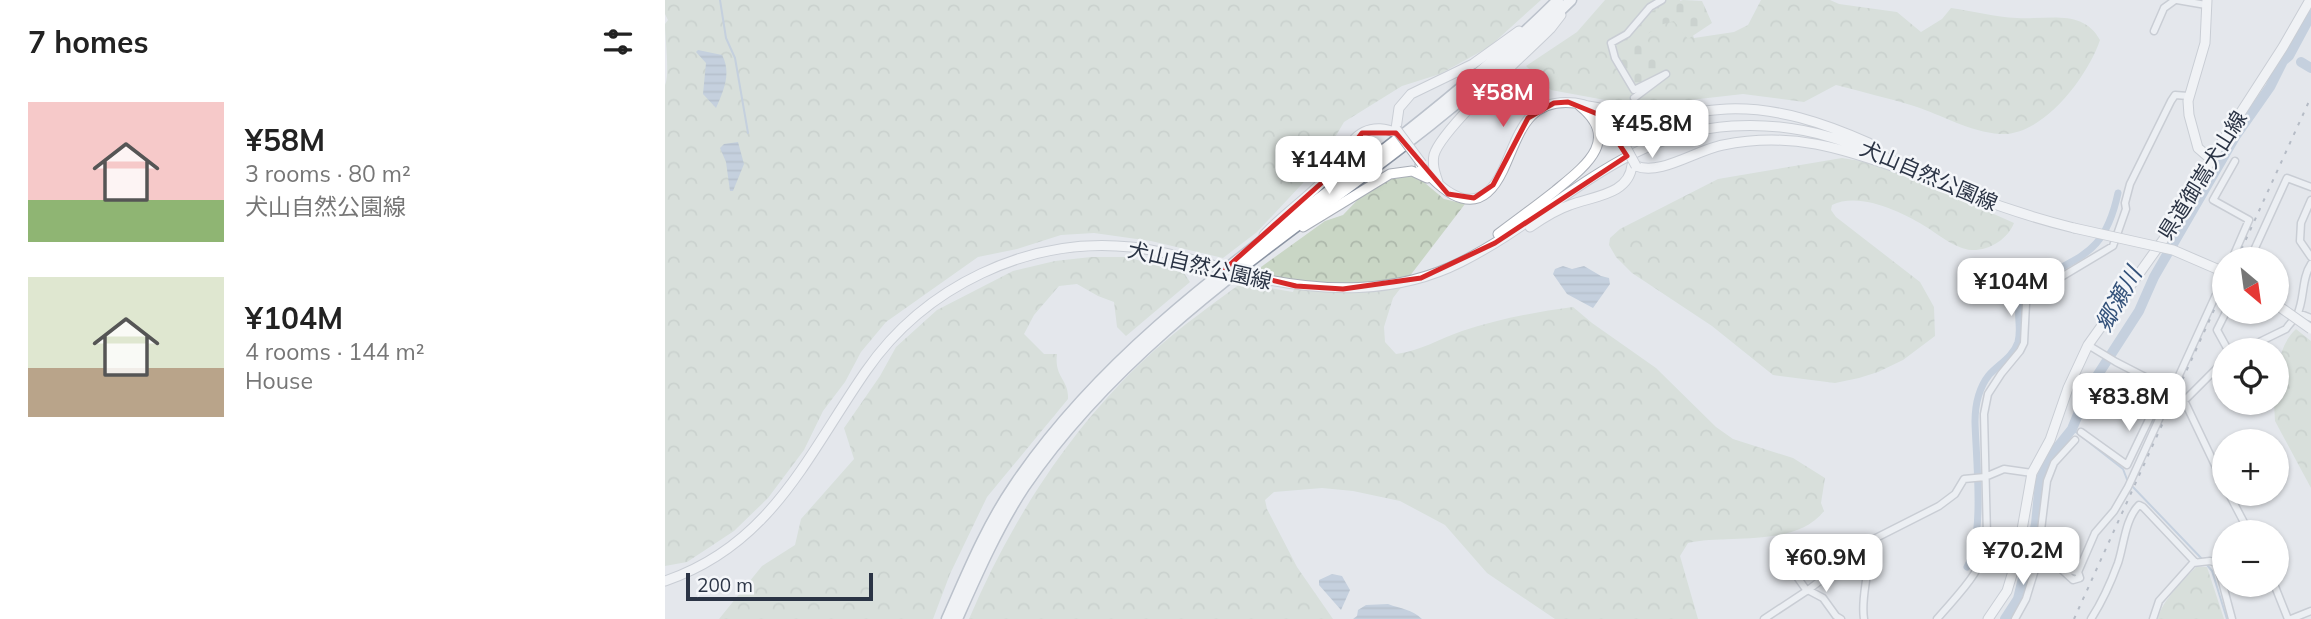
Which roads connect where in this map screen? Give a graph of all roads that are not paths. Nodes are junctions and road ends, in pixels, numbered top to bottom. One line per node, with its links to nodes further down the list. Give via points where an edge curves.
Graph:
1 (1557, 0): 12 (main road, via 1473,64 1411,94 1399,108); 21 (highway, via 1439,107)
2 (1571, 0): 18 (main road, via 1551,28 1439,145 1433,164); 22 (highway, via 1483,82)
3 (1662, 0): 9 (street, via 1611,43 1634,90 1666,74)
4 (2176, 0): 6 (street); 7 (street, via 2164,8)
5 (2310, 0): 13 (main road, 県道御嵩犬山線)
6 (2206, 3): 8 (main road, via 2205,43)
7 (2154, 31)
8 (2188, 96): 13 (main road, via 2198,148); 43 (street, via 2171,100 2130,184 2113,246 2040,288 2026,303 2024,343 1994,382 1985,404)
9 (1634, 98)
10 (1576, 103): 11 (main road); 18 (main road, via 1554,103 1528,118 1502,172 1485,193 1460,199); 26 (main road, via 1596,124 1599,138 1593,156)
11 (1588, 106): 15 (main road, bridge, via 1611,121); 17 (main road, via 1630,117 1727,109 1787,114 1859,138 1921,166)
12 (1396, 131): 18 (main road, bridge); 21 (main road, via 1371,129 1355,138 1326,178)
13 (2212, 160): 35 (main road, 県道御嵩犬山線, via 2176,222)
14 (2235, 160): 23 (street, via 2213,200 2249,220)
15 (1634, 165): 16 (main road, via 1654,170 1721,145 1789,139 1827,145); 26 (main road, via 1620,188 1559,209 1502,245)
16 (1928, 175): 17 (main road, 犬山自然公園線); 26 (main road, 犬山自然公園線, via 1828,135 1760,125 1704,130 1639,149)
17 (1944, 182): 28 (main road, 犬山自然公園線, bridge, via 1992,203 2074,228 2173,250)
18 (1439, 187): 22 (main road, via 1420,173 1390,174)
19 (2311, 187): 24 (street, via 2287,178)
20 (2311, 200): 25 (street, via 2299,241)
21 (1256, 244): 56 (highway, via 1144,337 1064,421 1014,486 981,542)
22 (1270, 245): 57 (highway, via 1151,343 1071,426 1024,488)
23 (2237, 247)
24 (2255, 247)
25 (2311, 257)
26 (1460, 263): 50 (main road, 犬山自然公園線, bridge, via 1421,278 1365,288 1296,286 1156,251 1081,247 1027,256 980,273 926,307 887,344 805,467 767,514 716,557)
27 (2311, 264): 31 (street)
28 (2212, 268)
29 (2212, 298): 37 (street)
30 (2289, 313): 33 (main road, bridge)
31 (2298, 313): 32 (street); 34 (street, via 2286,329)
32 (2311, 318)
33 (2311, 329)
34 (2268, 338)
35 (2088, 345): 37 (street); 42 (main road, 県道御嵩犬山線)
36 (2212, 373): 38 (street)
37 (2167, 390): 38 (street); 39 (street, via 2127,465); 48 (street, via 2132,479 2115,511 2095,533 2078,572)
38 (2185, 400): 41 (street)
39 (2081, 432)
40 (2075, 440): 48 (street, via 2054,463 2047,481)
41 (2212, 460)
42 (2032, 473): 43 (street, via 2004,469); 45 (main road, 県道御嵩犬山線)
43 (1985, 477): 44 (street, via 1963,479 1955,494 1939,506); 61 (street, via 1987,543 1982,559)
44 (1866, 546): 51 (street); 60 (street)
45 (2019, 559): 48 (street); 62 (main road, 県道御嵩犬山線, via 2007,591)
46 (2195, 562): 47 (street); 64 (street, via 2139,505); 65 (street, via 2159,601)
47 (2212, 562)
48 (2037, 563): 63 (street)
49 (1795, 574): 51 (street)
50 (665, 581)
51 (1807, 591): 58 (street); 59 (street, via 1823,598)
52 (2226, 597): 55 (street)
53 (2280, 597): 66 (street)
54 (2311, 611): 66 (street)
55 (2231, 616)
56 (947, 619)
57 (957, 619)
58 (1764, 619)
59 (1841, 619)
60 (1864, 619)
61 (1937, 619)
62 (1988, 619)
63 (2015, 619)
64 (2091, 619)
65 (2153, 619)
66 (2290, 619)

